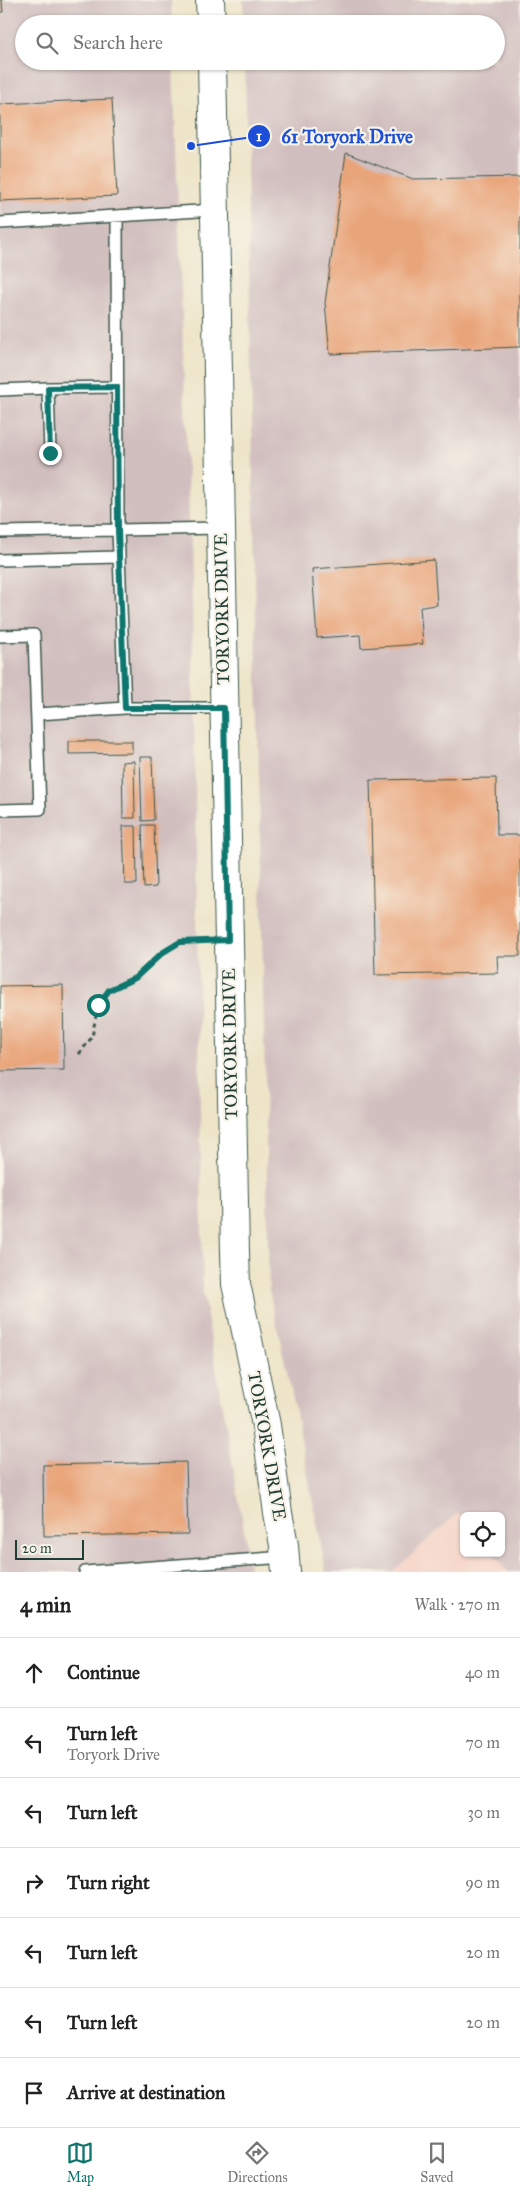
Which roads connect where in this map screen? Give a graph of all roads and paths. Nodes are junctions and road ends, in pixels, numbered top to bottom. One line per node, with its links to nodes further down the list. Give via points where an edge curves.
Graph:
1 (210, 0): 2 (street)
2 (211, 15)
3 (212, 70): 4 (street, TORYORK DRIVE)
4 (215, 210): 5 (lane); 11 (street, TORYORK DRIVE)
5 (116, 216): 6 (lane); 7 (lane)
6 (0, 223)
7 (117, 387): 8 (lane); 12 (lane)
8 (48, 388): 9 (lane); 10 (lane)
9 (0, 390)
10 (50, 453)
11 (221, 528): 12 (lane); 18 (street, TORYORK DRIVE)
12 (118, 530): 13 (lane); 14 (lane)
13 (0, 532)
14 (119, 557): 15 (lane); 17 (lane)
15 (0, 560)
16 (0, 636): 19 (lane, via 34,635)
17 (125, 708): 18 (lane); 19 (lane)
18 (224, 708): 21 (street, TORYORK DRIVE)
19 (38, 714): 20 (lane, via 40,809)
20 (0, 810)
21 (228, 940): 22 (path, via 180,942 162,953 135,978 109,990 98,1005 92,1037); 23 (street, TORYORK DRIVE, via 236,1284 266,1425)
22 (79, 1054)
23 (285, 1565): 24 (lane)
24 (85, 1572)

